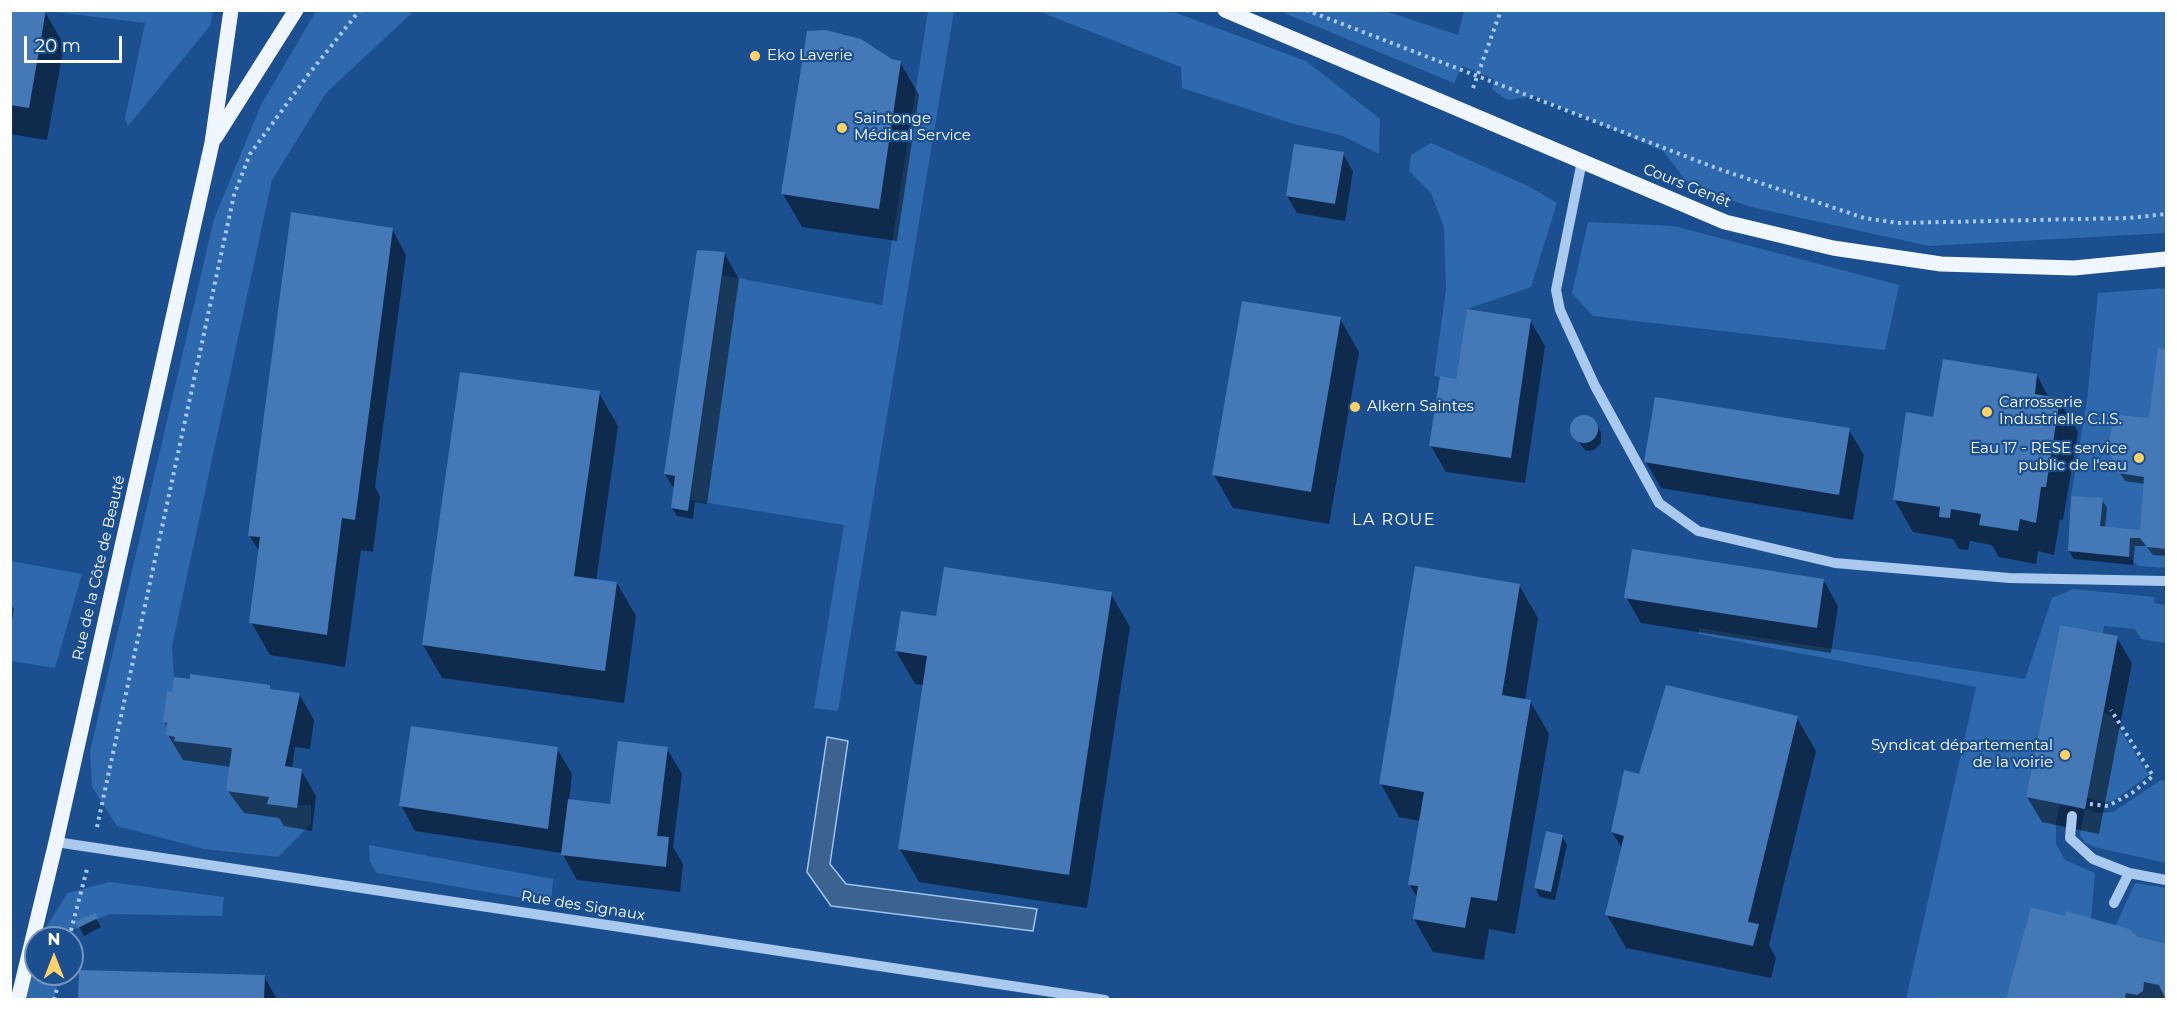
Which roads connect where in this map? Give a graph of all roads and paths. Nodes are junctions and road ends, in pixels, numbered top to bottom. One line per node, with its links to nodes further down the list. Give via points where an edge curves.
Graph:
1 (231, 10): 9 (main road, Rue de la Côte de Beauté)
2 (296, 10): 9 (main road, Rue de la Côte de Beauté)
3 (360, 10): 18 (path, via 250,154 234,195)
4 (1225, 10): 8 (main road, Cours Genêt)
5 (1306, 10): 7 (path)
6 (1501, 10): 7 (path)
7 (1477, 76): 8 (path); 11 (path, via 1716,168 1864,218 1898,223)
8 (1464, 112): 10 (main road, Cours Genêt)
9 (212, 143): 17 (main road, Rue de la Côte de Beauté)
10 (1582, 161): 12 (main road, Cours Genêt, via 1725,222 1833,248 1941,264 2063,268); 13 (street, via 1556,290 1560,310 1595,386 1659,503 1698,531 1835,563 2008,578)
11 (2166, 214)
12 (2166, 259)
13 (2166, 581)
14 (2111, 710): 15 (path, via 2153,776 2108,806)
15 (2087, 802)
16 (2072, 816): 19 (street, via 2070,838 2093,859)
17 (57, 842): 18 (street, Rue des Signaux); 23 (main road, Rue de la Côte de Beauté)
18 (92, 847): 22 (path); 24 (street, Rue des Signaux)
19 (2129, 873): 20 (street); 21 (street)
20 (2166, 880)
21 (2114, 903)
22 (72, 926)
23 (18, 999)
24 (1105, 999)

